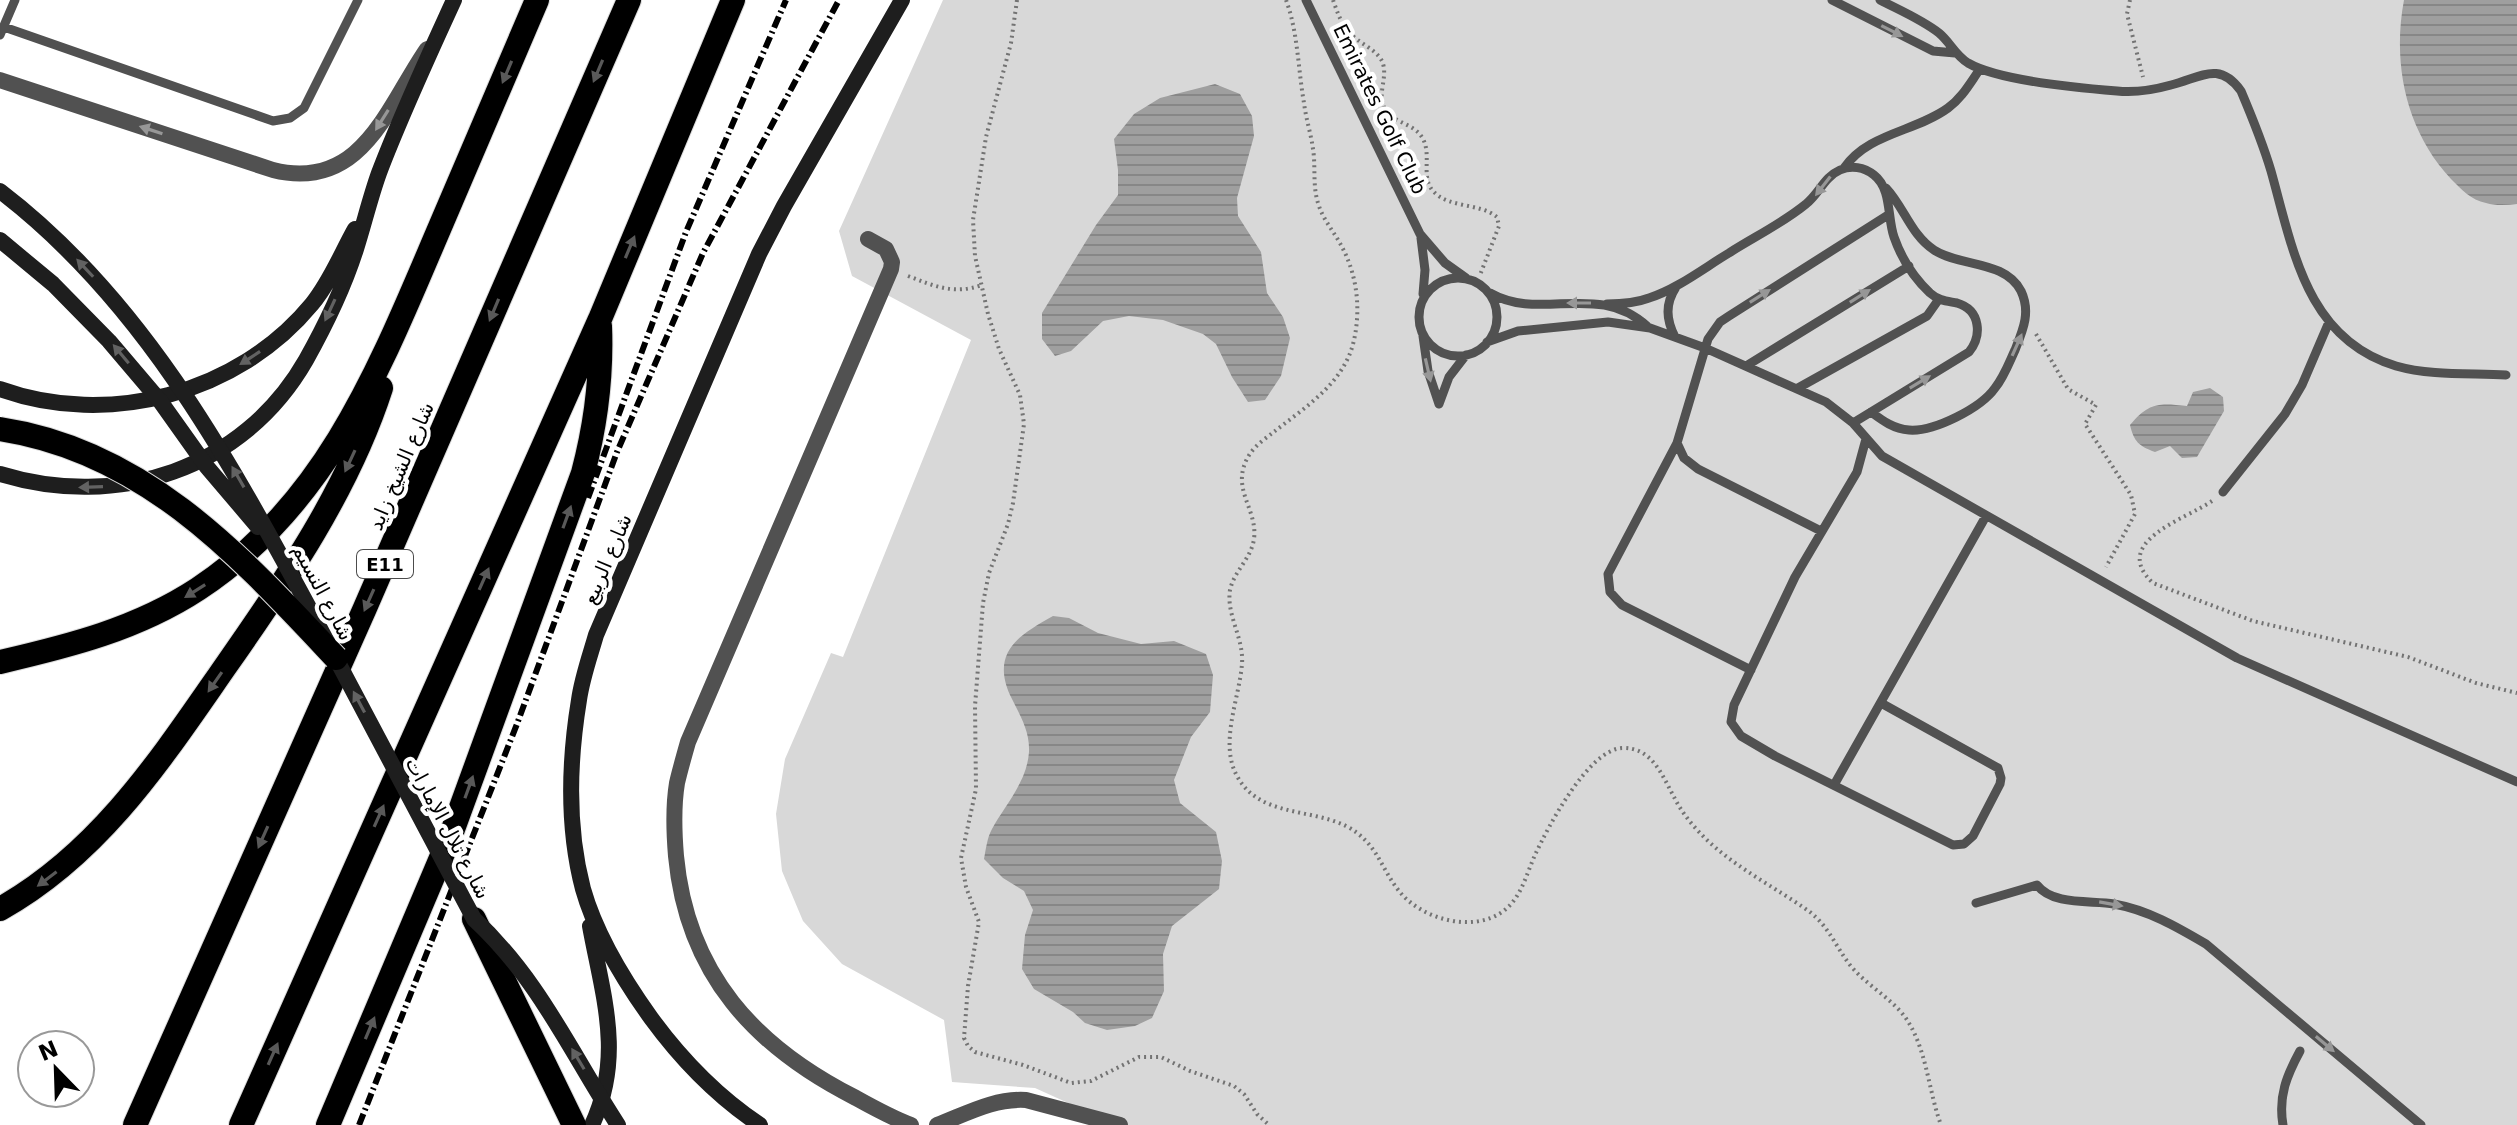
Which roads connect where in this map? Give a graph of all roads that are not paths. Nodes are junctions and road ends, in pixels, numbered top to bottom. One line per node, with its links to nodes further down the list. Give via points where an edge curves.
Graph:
1 (15, 0): 11 (lane)
2 (358, 0): 11 (lane, via 304,108 273,121)
3 (454, 0): 12 (main road)
4 (537, 0): 34 (highway, one-way to 34)
5 (629, 0): 66 (highway, شارع الشيخ زايد / E11, one-way to 66)
6 (733, 0): 31 (highway, one-way to 6)
7 (902, 0): 60 (main road, شارع الربيع, via 759,254 596,635 579,697 572,761 573,825)
8 (1308, 0): 21 (lane, Emirates Golf Club)
9 (1832, 0): 13 (lane, one-way to 13, via 1933,51)
10 (1880, 0): 13 (lane, via 1933,29)
11 (2, 31)
12 (440, 31): 15 (street, one-way to 15, via 369,141 350,159 313,173 286,174); 19 (main road)
13 (1955, 53): 14 (lane)
14 (1980, 69): 16 (lane, via 1950,107 1860,149); 32 (lane, via 2098,89 2146,91 2213,73 2234,81 2270,167 2297,265)
15 (0, 80)
16 (1844, 168): 17 (lane, via 1866,169); 26 (lane, one-way to 26, via 1805,206)
17 (1883, 184): 20 (lane); 44 (lane, one-way to 17, via 1909,430 1971,409 2003,377 2026,317 2025,302 2009,277 1926,245)
18 (0, 191): 53 (main road, one-way to 18, bridge, via 212,434 149,345 73,255)
19 (367, 211): 43 (main road, one-way to 43, via 313,303 274,341 230,371 155,399 101,406 59,404); 49 (main road, one-way to 49, via 349,269 305,361 278,400 225,446 183,468 115,486 56,486)
20 (1888, 215): 24 (lane); 38 (lane, one-way to 20, via 1729,316)
21 (1420, 234): 25 (lane); 28 (lane)
22 (868, 239): 73 (street, via 886,249 891,269 688,742 677,785 674,829 687,915 702,956 725,994 786,1057 823,1082)
23 (0, 240): 53 (main road, one-way to 23, bridge, via 221,485 109,341)
24 (1909, 266): 29 (lane); 40 (lane, one-way to 24)
25 (1466, 278): 27 (lane); 28 (lane, via 1441,281)
26 (1677, 284): 30 (lane, via 1651,298); 36 (lane, via 1668,304)
27 (1486, 290): 30 (lane, one-way to 27, via 1516,302); 37 (lane, via 1496,311)
28 (1422, 299): 35 (lane, via 1418,311)
29 (1939, 299): 42 (lane, via 1927,316); 44 (lane, one-way to 29, via 1975,344 1974,315 1958,303)
30 (1607, 304): 33 (lane)
31 (600, 319): 67 (highway, one-way to 31); 68 (highway, one-way to 31, via 452,832 583,473 597,412)
32 (2329, 322): 41 (lane, via 2348,341 2394,365); 50 (lane, via 2285,414)
33 (1650, 328): 36 (lane); 37 (lane, via 1608,322 1518,331)
34 (394, 335): 55 (highway, one-way to 55, via 325,463 244,555 195,591 141,620 84,642); 62 (highway, one-way to 62, via 370,419 324,516 280,589 119,812 51,876)
35 (1423, 336): 39 (lane, via 1441,352); 39 (lane, one-way to 39, via 1439,404 1449,377)
36 (1676, 337): 38 (lane)
37 (1487, 342): 39 (lane)
38 (1705, 348): 40 (lane); 48 (lane)
39 (1466, 355)
40 (1746, 366): 42 (lane)
41 (2506, 375)
42 (1798, 388): 45 (lane)
43 (0, 389)
44 (1871, 412): 45 (lane)
45 (1853, 423): 47 (lane)
46 (0, 429): 54 (highway, bridge, via 102,460 160,494 244,561)
47 (1866, 439): 51 (lane, via 1882,456); 52 (lane, via 1857,472)
48 (1677, 443): 52 (lane, via 1698,469); 56 (lane, via 1611,565 1610,592 1622,605)
49 (0, 474)
50 (2223, 492)
51 (1986, 516): 57 (lane); 58 (lane, via 2237,658)
52 (1821, 531): 56 (lane)
53 (275, 545): 54 (main road, شارع النسيم, bridge)
54 (336, 658): 63 (main road, شارع تلال الإمارات, one-way to 54, bridge)
55 (0, 662)
56 (1751, 670): 59 (lane, via 1731,714 1734,730)
57 (1881, 703): 59 (lane); 59 (lane, via 1998,768 2000,784 1973,836 1953,845)
58 (2517, 782)
59 (1834, 785)
60 (583, 889): 70 (main road, via 610,1056); 72 (main road, شارع الربيع, via 604,942 666,1037 704,1079)
61 (1976, 903): 77 (lane, one-way to 77, via 2037,885 2057,897 2144,912 2206,944)
62 (0, 909)
63 (474, 919): 69 (highway); 71 (main road, شارع تلال الإمارات, one-way to 63, bridge, via 526,975)
64 (2300, 1051): 76 (lane, via 2282,1092)
65 (1072, 1118): 74 (street, via 1012,1099); 75 (street)
66 (135, 1125)
67 (241, 1125)
68 (328, 1125)
69 (574, 1125)
70 (592, 1125)
71 (618, 1125)
72 (760, 1125)
73 (911, 1125)
74 (937, 1125)
75 (1120, 1125)
76 (2283, 1125)
77 (2421, 1125)

